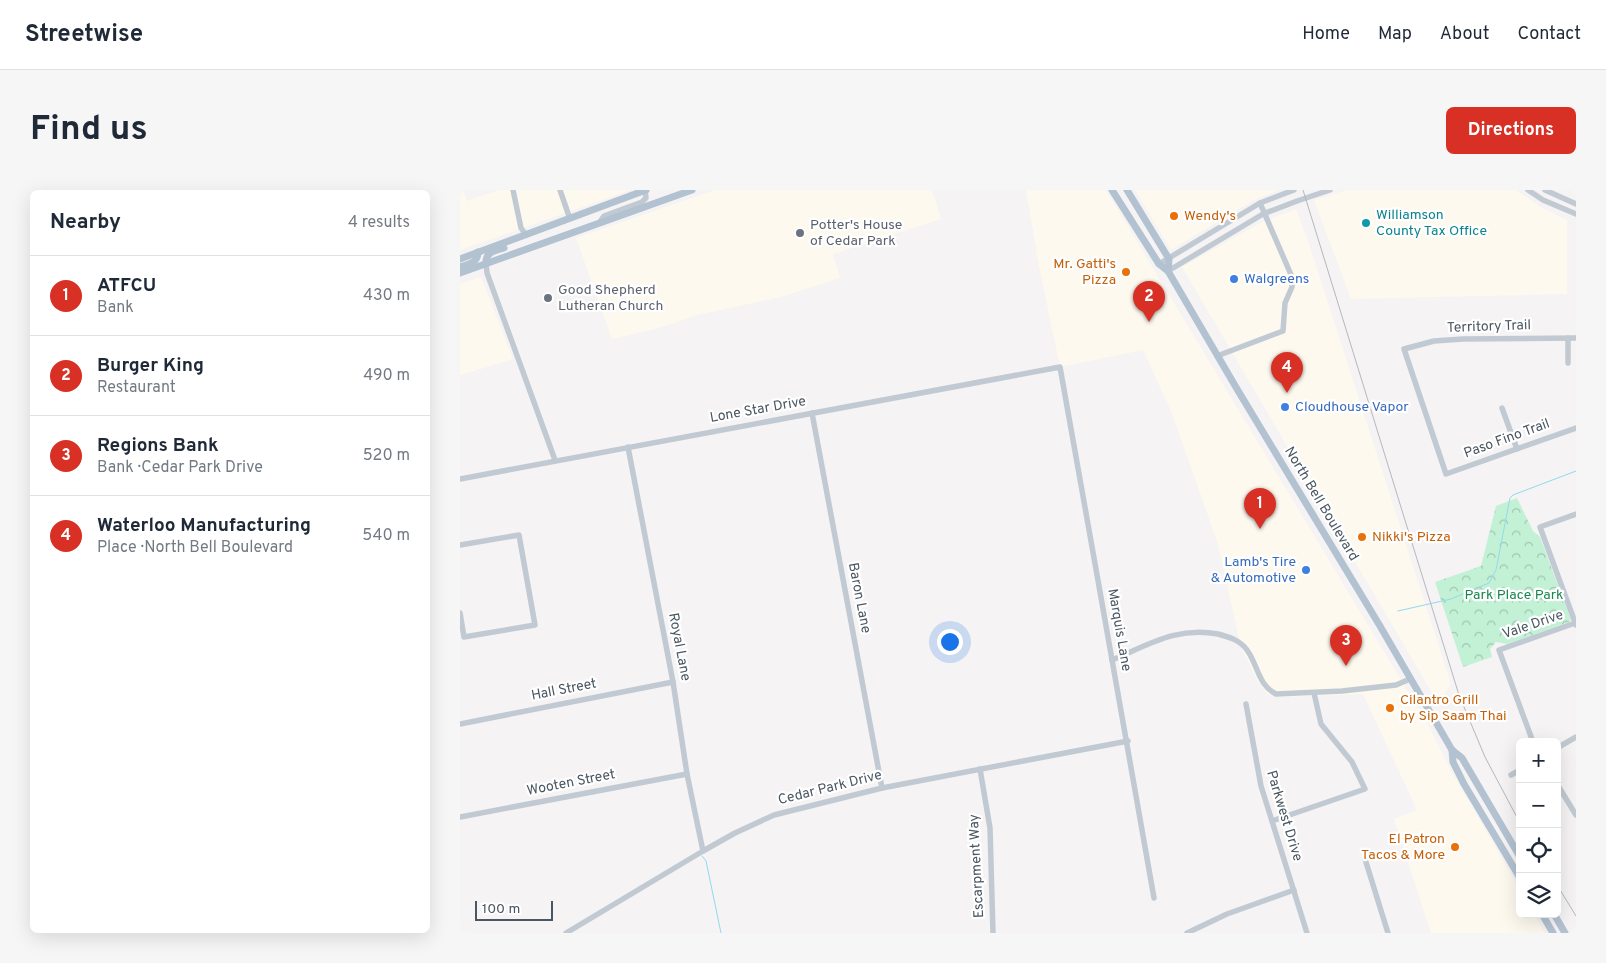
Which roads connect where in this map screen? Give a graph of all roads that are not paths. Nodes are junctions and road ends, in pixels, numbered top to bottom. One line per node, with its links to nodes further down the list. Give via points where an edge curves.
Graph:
1 (513, 190): 18 (street, via 521,228)
2 (560, 190): 15 (street)
3 (646, 190): 15 (main road); 16 (street, via 646,198 642,202 604,216)
4 (689, 190): 16 (main road)
5 (1112, 190): 23 (main road, North Bell Boulevard)
6 (1127, 190): 21 (main road)
7 (1294, 190): 11 (street)
8 (1330, 190): 13 (street)
9 (1528, 190): 14 (street)
10 (1545, 190): 12 (street)
11 (1260, 203): 13 (street); 21 (street)
12 (1576, 204)
13 (1263, 214): 25 (street); 29 (street, via 1292,277 1292,288 1285,303 1283,332)
14 (1576, 214)
15 (570, 219): 17 (main road)
16 (599, 223): 22 (main road)
17 (547, 228): 18 (main road); 22 (main road, via 541,234 490,253 486,256)
18 (526, 235): 19 (main road)
19 (478, 252): 20 (main road); 24 (main road, via 474,262)
20 (460, 258)
21 (1169, 259): 23 (street); 25 (main road)
22 (486, 264): 26 (main road); 37 (street)
23 (1159, 264): 25 (main road, North Bell Boulevard)
24 (460, 267)
25 (1168, 271): 29 (main road, North Bell Boulevard)
26 (460, 273)
27 (1568, 338): 28 (street, Territory Trail); 30 (street); 38 (street, Territory Trail, via 1463,339 1434,341 1404,349)
28 (1576, 338)
29 (1217, 356): 45 (main road, North Bell Boulevard)
30 (1568, 362)
31 (1060, 367): 33 (street, Lone Star Drive); 44 (street, Marquis Lane)
32 (1502, 408): 36 (street)
33 (812, 413): 35 (street, Lone Star Drive); 59 (street, Baron Lane)
34 (1576, 428): 36 (street, Paso Fino Trail)
35 (628, 447): 37 (street, Lone Star Drive); 46 (street, Royal Lane)
36 (1517, 449): 38 (street, Paso Fino Trail)
37 (555, 460): 39 (street, Lone Star Drive)
38 (1446, 474)
39 (460, 479)
40 (1576, 514): 43 (street, via 1540,527)
41 (460, 545): 42 (street, via 520,535 535,625 464,637)
42 (460, 613)
43 (1576, 625): 51 (street, Vale Drive, via 1499,650)
44 (1112, 660): 47 (street, via 1171,635 1212,633 1241,643 1251,656 1262,683 1270,691 1283,695); 52 (street, Marquis Lane)
45 (1410, 679): 47 (street, via 1396,685); 54 (main road, North Bell Boulevard)
46 (673, 682): 49 (street, Hall Street); 57 (street, Royal Lane)
47 (1314, 693): 63 (street, via 1321,724 1352,762 1365,789)
48 (1246, 704): 63 (street, Parkwest Drive, via 1256,765)
49 (460, 724)
50 (1576, 737): 53 (street)
51 (1532, 738)
52 (1128, 741): 55 (street, Cedar Park Drive); 69 (street, Marquis Lane)
53 (1561, 746)
54 (1452, 750): 64 (main road, North Bell Boulevard, via 1462,758); 67 (main road, North Bell Boulevard, via 1453,762 1464,784)
55 (980, 769): 59 (street, Cedar Park Drive); 73 (street, Escarpment Way, via 990,828)
56 (1516, 772): 58 (street)
57 (687, 774): 62 (street, Wooten Street); 65 (street, Royal Lane)
58 (1511, 775)
59 (882, 788): 65 (street, Cedar Park Drive, via 774,815)
60 (1561, 791): 61 (street)
61 (1576, 815)
62 (460, 817)
63 (1272, 821): 68 (street, Parkwest Drive)
64 (1516, 850)
65 (703, 851): 72 (street, Cedar Park Drive)
66 (1365, 859): 76 (street)
67 (1517, 873)
68 (1294, 890): 74 (street, via 1227,914); 75 (street, Parkwest Drive)
69 (1154, 898)
70 (1544, 918): 77 (main road)
71 (1556, 918): 78 (main road)
72 (566, 933)
73 (993, 933)
74 (1187, 933)
75 (1307, 933)
76 (1388, 933)
77 (1553, 933)
78 (1565, 933)

